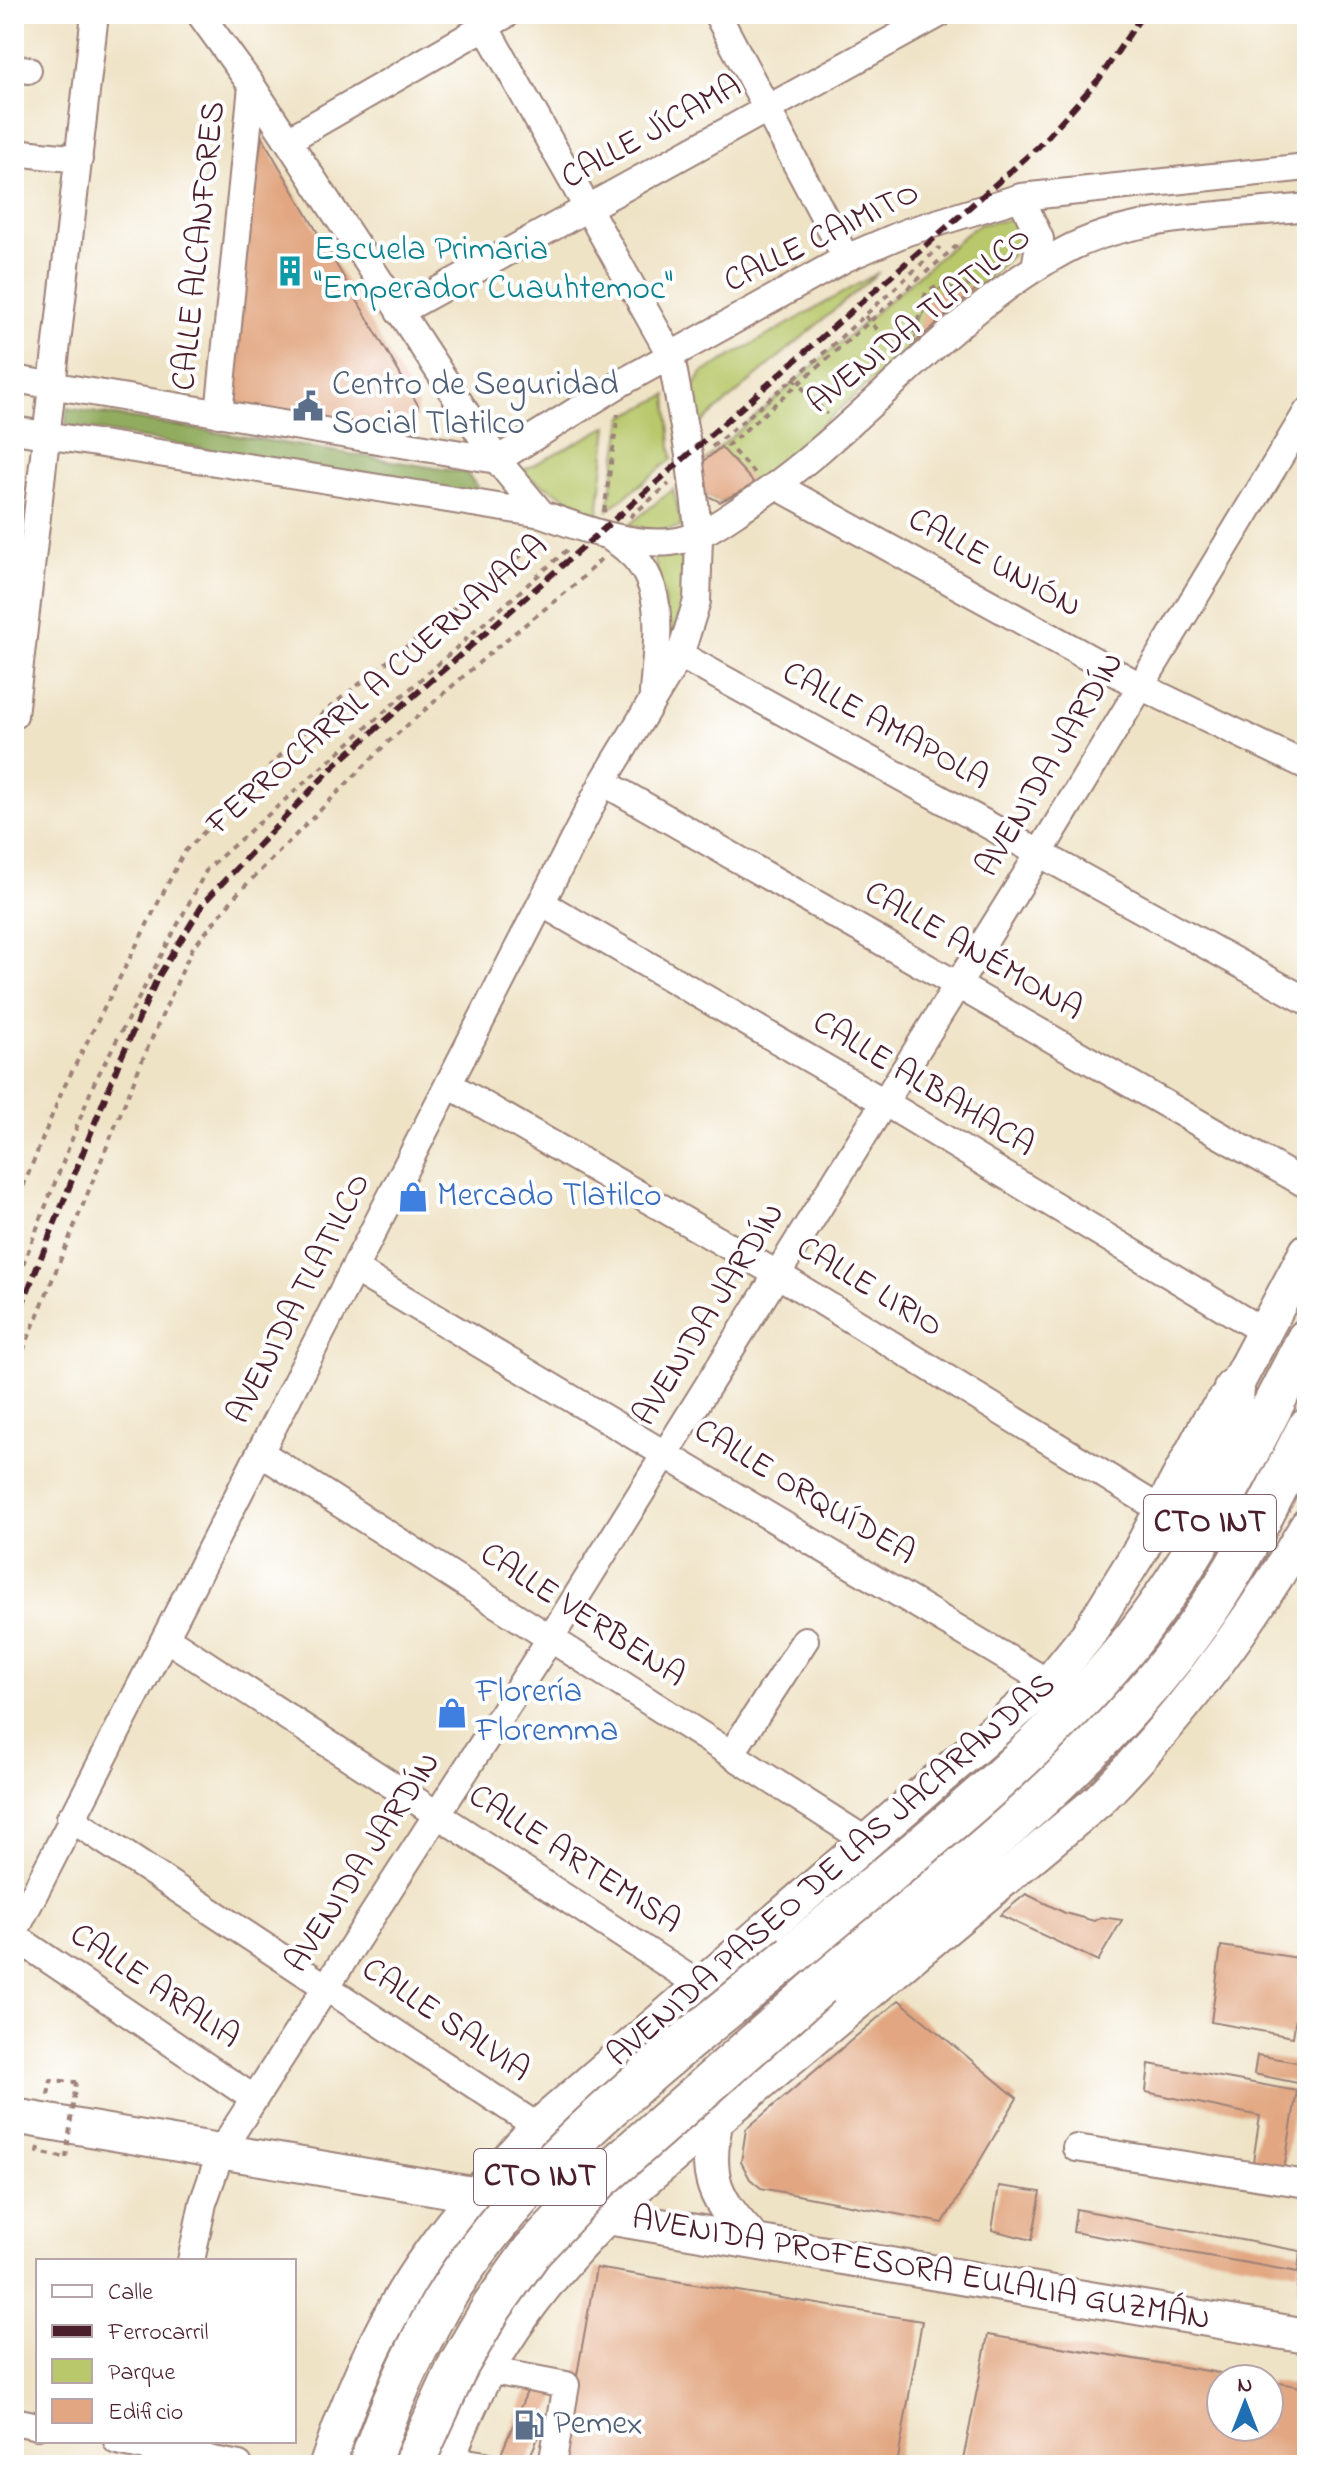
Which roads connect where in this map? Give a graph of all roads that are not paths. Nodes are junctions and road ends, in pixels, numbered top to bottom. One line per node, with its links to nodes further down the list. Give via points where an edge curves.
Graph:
1 (95, 14): 10 (street)
2 (200, 14): 6 (street)
3 (717, 14): 7 (street)
4 (939, 14): 7 (street, CALLE JÍCAMA)
5 (490, 18): 8 (street); 14 (street)
6 (252, 86): 8 (street); 22 (street, CALLE ALCANFORES)
7 (767, 110): 14 (street, CALLE JÍCAMA); 15 (street)
8 (288, 140): 17 (street)
9 (14, 152): 10 (street)
10 (79, 159): 20 (street)
11 (1307, 167): 12 (street, CALLE CAIMITO)
12 (1021, 197): 15 (street, CALLE CAIMITO, via 907,232); 16 (street, via 1040,239)
13 (1307, 207): 16 (street, AVENIDA TLATILCO, via 1125,227)
14 (587, 210): 17 (street, CALLE JÍCAMA); 18 (street)
15 (846, 258): 18 (street, CALLE CAIMITO)
16 (1035, 268): 26 (street, AVENIDA TLATILCO, via 842,429)
17 (399, 312): 25 (street)
18 (671, 356): 25 (street, CALLE CAIMITO); 29 (street)
19 (14, 379): 20 (street)
20 (52, 386): 22 (street); 24 (street)
21 (1307, 412): 32 (street, AVENIDA JARDÍN)
22 (219, 414): 25 (street)
23 (14, 430): 24 (street)
24 (47, 435): 27 (street); 31 (street)
25 (497, 460): 27 (street)
26 (761, 480): 29 (street, AVENIDA TLATILCO); 32 (street, CALLE UNIÓN)
27 (553, 518): 28 (street)
28 (602, 524): 29 (street, AVENIDA TLATILCO, via 646,542); 33 (street, AVENIDA TLATILCO, via 633,551 653,587)
29 (699, 536): 30 (street, AVENIDA TLATILCO, via 697,601)
30 (680, 655): 33 (street, AVENIDA TLATILCO); 37 (street, CALLE AMAPOLA)
31 (16, 671): 34 (street)
32 (1140, 686): 35 (street, CALLE UNIÓN); 37 (street, AVENIDA JARDÍN)
33 (653, 700): 36 (street, AVENIDA TLATILCO)
34 (14, 715)
35 (1307, 766)
36 (603, 782): 38 (street, AVENIDA TLATILCO); 39 (street, CALLE ANÉMONA)
37 (1039, 854): 39 (street, AVENIDA JARDÍN); 40 (street, CALLE AMAPOLA)
38 (543, 904): 41 (street, AVENIDA TLATILCO); 42 (street, CALLE ALBAHACA)
39 (958, 984): 42 (street, AVENIDA JARDÍN); 43 (street, CALLE ANÉMONA)
40 (1307, 1001)
41 (451, 1086): 45 (street, AVENIDA TLATILCO); 46 (street, CALLE LIRIO)
42 (884, 1102): 46 (street, AVENIDA JARDÍN); 47 (street, CALLE ALBAHACA)
43 (1307, 1185)
44 (1306, 1249): 47 (main road, AVENIDA PASEO DE LAS JACARANDAS / CTO INT)
45 (354, 1269): 51 (street, AVENIDA TLATILCO); 52 (street, CALLE ORQUÍDEA)
46 (777, 1274): 52 (street, AVENIDA JARDÍN); 54 (street, CALLE LIRIO)
47 (1264, 1332): 49 (main road, AVENIDA PASEO DE LAS JACARANDAS / CTO INT)
48 (1307, 1339): 56 (highway, CTO INT)
49 (1234, 1389): 54 (main road, AVENIDA PASEO DE LAS JACARANDAS / CTO INT, via 1209,1421); 56 (highway, via 1229,1426 1190,1510)
50 (1307, 1429): 57 (highway, CTO INT)
51 (261, 1453): 58 (street, AVENIDA TLATILCO); 59 (street, CALLE VERBENA)
52 (666, 1453): 59 (street, AVENIDA JARDÍN); 61 (street, CALLE ORQUÍDEA)
53 (1307, 1488): 57 (highway, via 1264,1553)
54 (1163, 1511): 61 (main road, AVENIDA PASEO DE LAS JACARANDAS / CTO INT, via 1087,1636)
55 (1307, 1526): 70 (main road, CTO INT, via 1251,1617 1154,1744 1099,1800)
56 (1187, 1563): 91 (highway, CTO INT, bridge, via 1089,1691 1009,1767 595,2122 511,2211 443,2302 415,2353)
57 (1227, 1580): 88 (highway, CTO INT, bridge, via 1200,1621 1092,1751 599,2180 532,2251 459,2364)
58 (166, 1638): 63 (street, CALLE ARTEMISA); 64 (street, AVENIDA TLATILCO)
59 (550, 1639): 62 (street, CALLE VERBENA); 63 (street, AVENIDA JARDÍN)
60 (805, 1640): 62 (street)
61 (1049, 1683): 65 (main road, AVENIDA PASEO DE LAS JACARANDAS / CTO INT)
62 (731, 1754): 65 (street, CALLE VERBENA)
63 (440, 1815): 68 (street, AVENIDA JARDÍN); 69 (street, CALLE ARTEMISA)
64 (70, 1818): 66 (street, AVENIDA TLATILCO); 68 (street, CALLE SALVIA)
65 (865, 1840): 67 (main road, AVENIDA PASEO DE LAS JACARANDAS / CTO INT)
66 (14, 1935): 71 (street, CALLE ARALIA)
67 (739, 1952): 69 (main road, AVENIDA PASEO DE LAS JACARANDAS / CTO INT); 70 (main road)
68 (328, 1985): 71 (street, AVENIDA JARDÍN); 74 (street, CALLE SALVIA)
69 (701, 1986): 74 (main road, AVENIDA PASEO DE LAS JACARANDAS / CTO INT)
70 (813, 2039): 73 (main road, CTO INT)
71 (253, 2098): 76 (street, AVENIDA JARDÍN)
72 (14, 2116): 76 (main road, AVENIDA PROFESORA EULALIA GUZMÁN)
73 (716, 2119): 79 (main road, CTO INT); 80 (main road, via 709,2152 713,2186)
74 (538, 2127): 78 (main road, AVENIDA PASEO DE LAS JACARANDAS / CTO INT)
75 (1076, 2148): 77 (street)
76 (222, 2149): 78 (main road, AVENIDA PROFESORA EULALIA GUZMÁN); 81 (street, AVENIDA JARDÍN)
77 (1307, 2184)
78 (475, 2195): 79 (main road, AVENIDA PROFESORA EULALIA GUZMÁN); 90 (main road, AVENIDA PASEO DE LAS JACARANDAS / CTO INT, via 429,2254 377,2343)
79 (606, 2216): 80 (main road, AVENIDA PROFESORA EULALIA GUZMÁN); 83 (main road, CTO INT, via 538,2290)
80 (755, 2242): 82 (main road, AVENIDA PROFESORA EULALIA GUZMÁN)
81 (191, 2259)
82 (1307, 2336)
83 (487, 2370): 88 (main road, CTO INT); 93 (street, via 566,2385)
84 (14, 2421): 85 (street)
85 (36, 2426)
86 (124, 2443): 87 (street)
87 (150, 2451): 89 (street)
88 (435, 2463): 92 (street)
89 (239, 2465)
90 (327, 2465)
91 (369, 2465)
92 (485, 2465)
93 (552, 2465)

